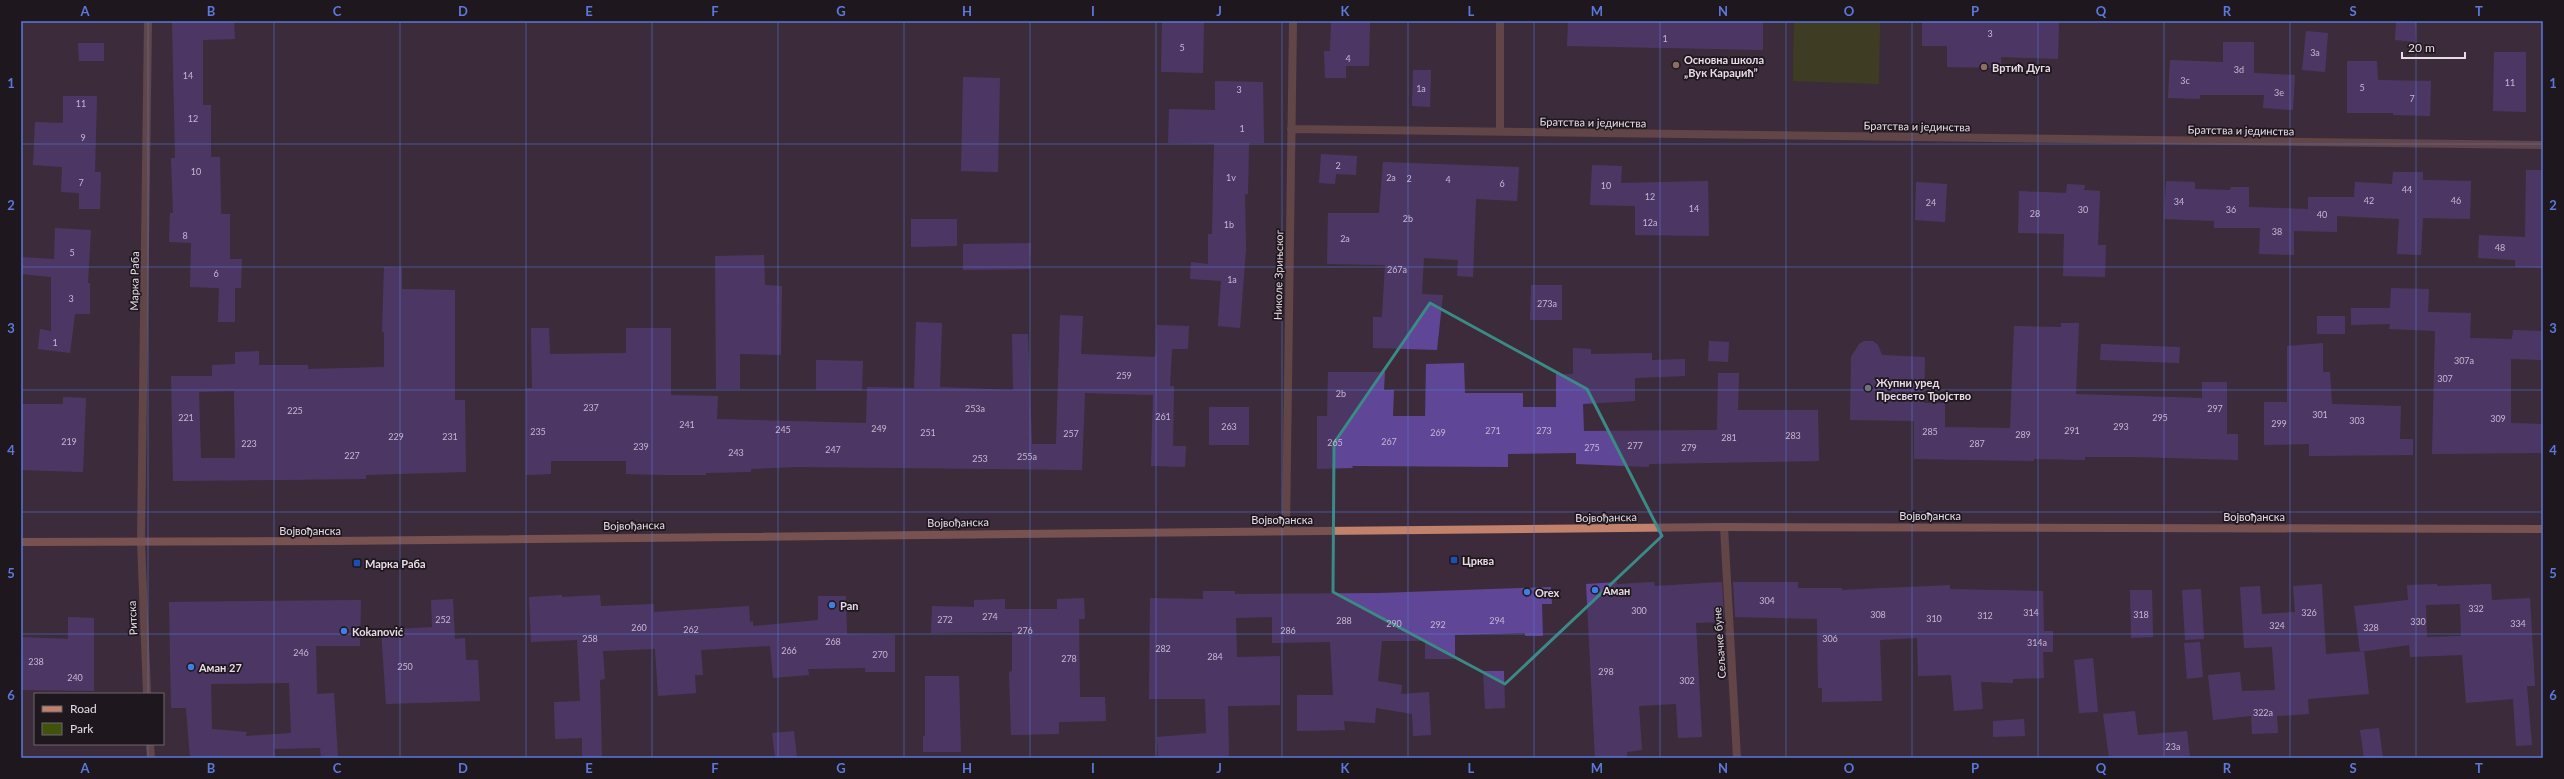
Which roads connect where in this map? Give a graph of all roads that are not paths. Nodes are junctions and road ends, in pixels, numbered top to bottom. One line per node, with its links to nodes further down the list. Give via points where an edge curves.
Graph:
1 (148, 21): 10 (street, Марка Раба)
2 (1293, 21): 4 (street, Николе Зрињског)
3 (1500, 21): 5 (street)
4 (1292, 129): 5 (street, Братства и јединства); 9 (street, Николе Зрињског)
5 (1500, 131): 6 (street, Братства и јединства)
6 (2543, 144)
7 (1724, 527): 8 (main road, Војвођанска); 9 (main road, Војвођанска); 15 (street, Сељачке буне)
8 (2543, 529)
9 (1286, 530): 10 (main road, Војвођанска)
10 (141, 541): 11 (main road, Војвођанска); 12 (street, Ритска)
11 (21, 542)
12 (147, 693)
13 (150, 745): 14 (street)
14 (151, 758)
15 (1737, 758)

